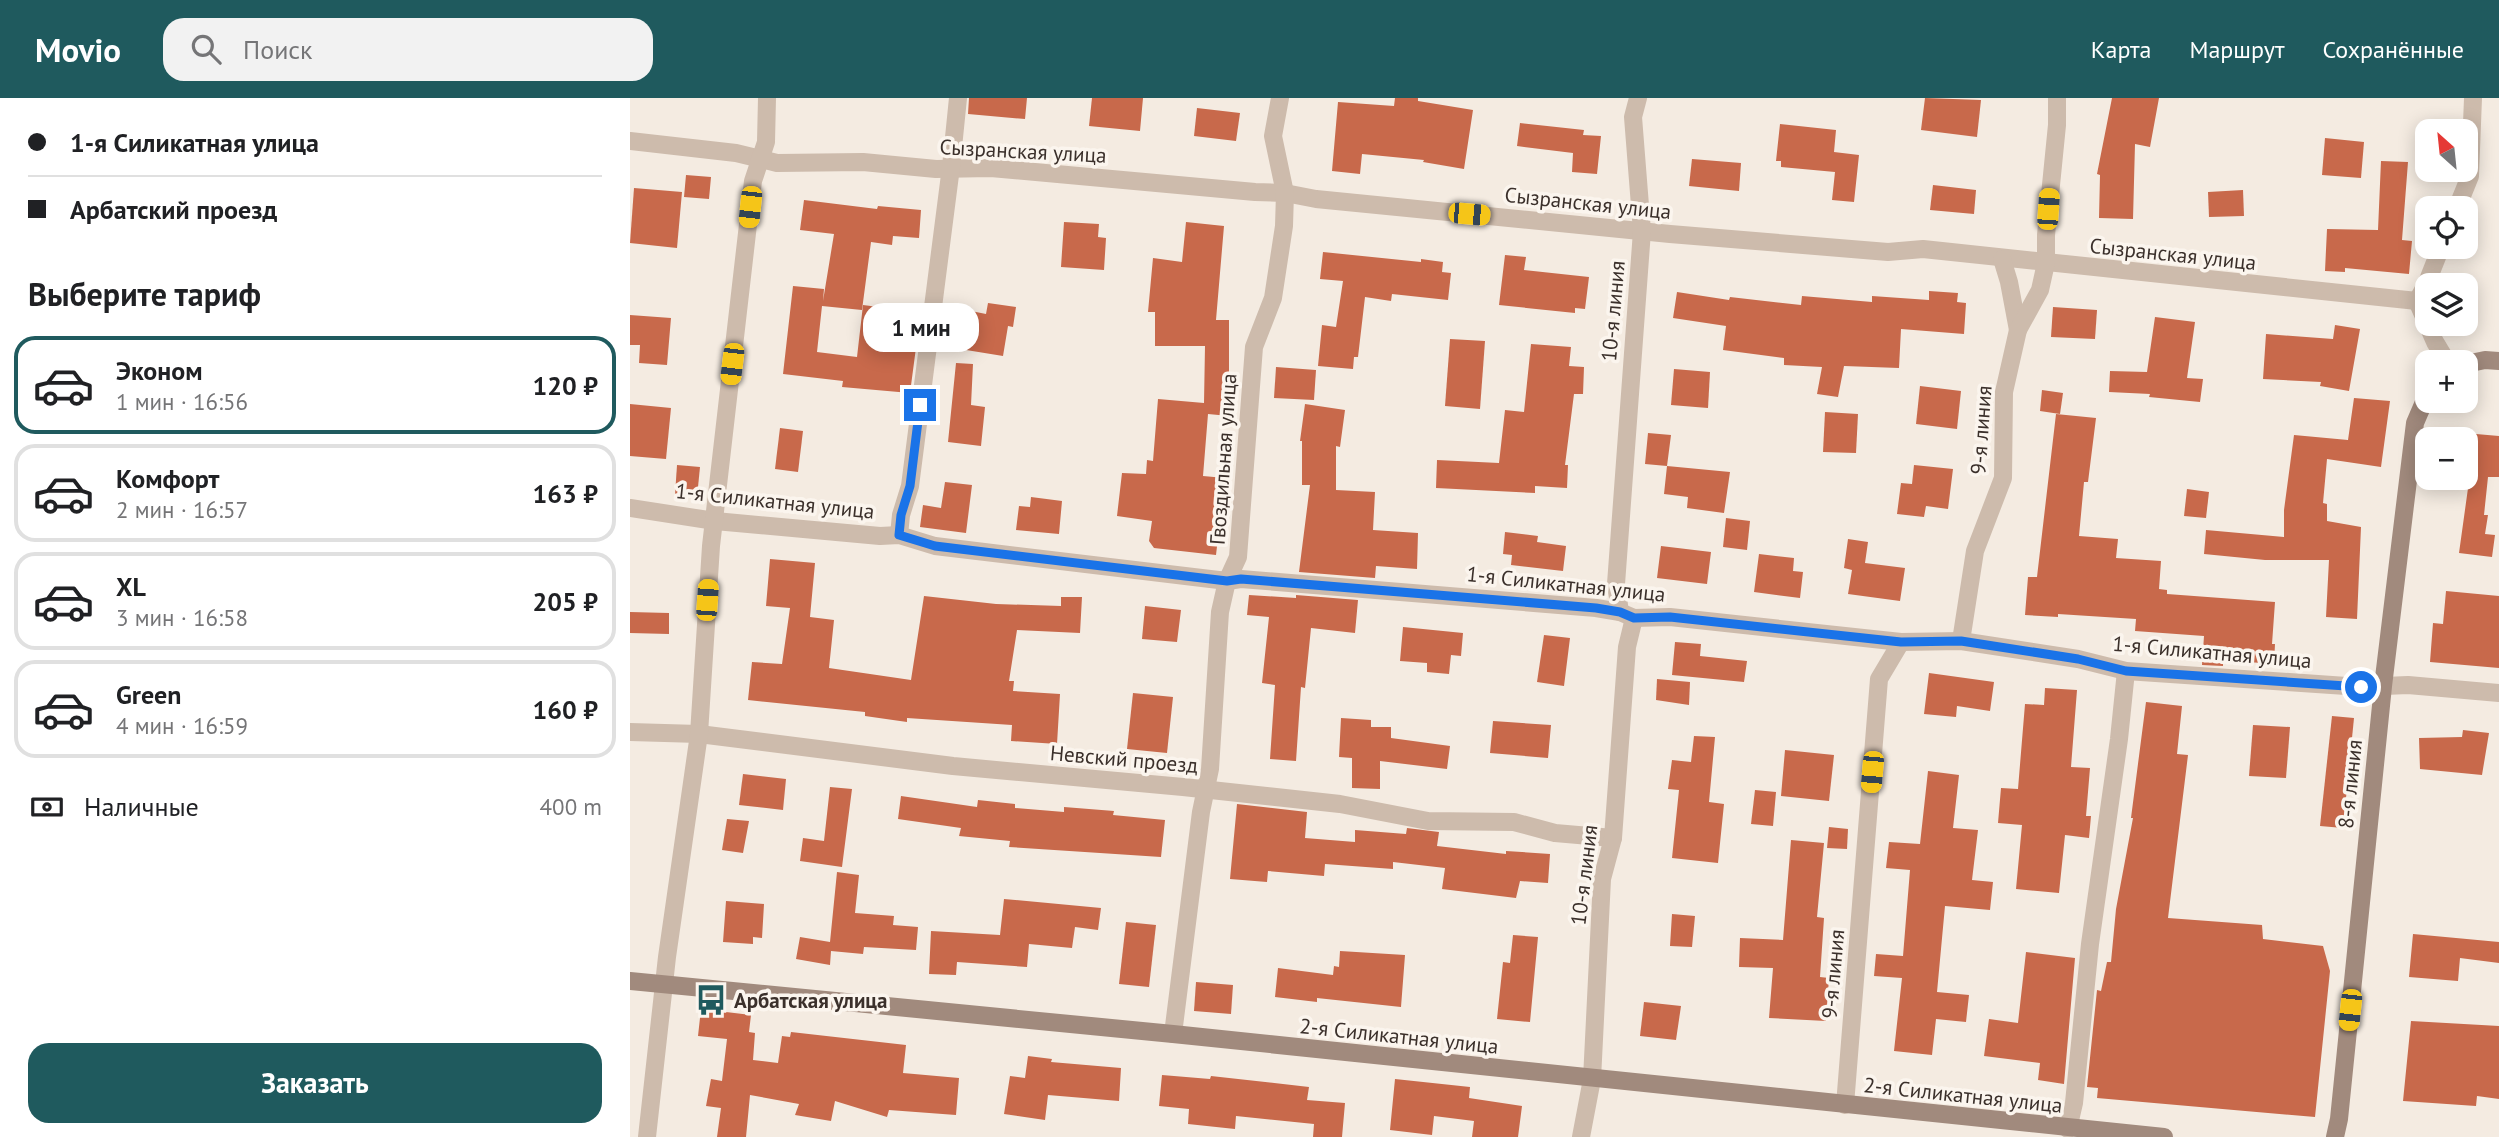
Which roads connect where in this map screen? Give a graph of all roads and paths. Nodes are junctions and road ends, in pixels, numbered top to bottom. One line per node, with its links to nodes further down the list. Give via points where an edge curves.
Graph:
1 (767, 98): 8 (street, via 766,142)
2 (958, 98): 9 (street)
3 (1280, 98): 10 (street, Гвоздильная улица, via 1273,136)
4 (1638, 98): 12 (street, 10-я линия, via 1633,117)
5 (2057, 98): 14 (street, 9-я линия)
6 (2473, 98): 11 (street, via 2470,176)
7 (630, 141): 8 (street, Сызранская улица)
8 (760, 160): 9 (street, Сызранская улица); 21 (street, via 753,181)
9 (951, 167): 10 (street, Сызранская улица); 22 (street, via 910,486)
10 (1285, 193): 12 (street, Сызранская улица); 23 (street, Гвоздильная улица, via 1273,298 1254,347 1238,557)
11 (2461, 196)
12 (1642, 231): 13 (street, Сызранская улица, via 1888,252 1923,249); 24 (street, 10-я линия, via 1616,584)
13 (2002, 259): 14 (street, Сызранская улица); 16 (street)
14 (2046, 263): 15 (street, Сызранская улица); 16 (street, 9-я линия, via 2039,290)
15 (2415, 301)
16 (2018, 330): 25 (street, 9-я линия, via 2004,392 2003,478 1975,551)
17 (2478, 361): 18 (street)
18 (2499, 361)
19 (2420, 413): 28 (street, 8-я линия)
20 (630, 508): 21 (street, 1-я Силикатная улица)
21 (715, 521): 22 (street, 1-я Силикатная улица); 31 (street)
22 (899, 535): 23 (street, 1-я Силикатная улица, via 935,546)
23 (1227, 581): 24 (street, 1-я Силикатная улица); 32 (street, Гвоздильная улица, via 1220,612)
24 (1627, 615): 26 (street, 1-я Силикатная улица); 33 (street, 10-я линия)
25 (1961, 641): 26 (street, 1-я Силикатная улица); 27 (street, 1-я Силикатная улица)
26 (1901, 642): 38 (street, 9-я линия, via 1879,679)
27 (2126, 671): 28 (street, 1-я Силикатная улица); 39 (street)
28 (2383, 686): 29 (street, 1-я Силикатная улица); 43 (street, 8-я линия)
29 (2499, 693)
30 (630, 732): 31 (street, Невский проезд)
31 (699, 734): 32 (street, Невский проезд, via 953,766); 35 (street)
32 (1206, 789): 33 (street, Невский проезд, via 1340,804 1428,821 1514,822 1555,833); 36 (street, Гвоздильная улица)
33 (1613, 838): 37 (street, 10-я линия, via 1602,879)
34 (630, 981): 35 (street, 2-я Силикатная улица)
35 (663, 985): 36 (street, 2-я Силикатная улица); 40 (street)
36 (1173, 1034): 37 (street, 2-я Силикатная улица)
37 (1592, 1079): 38 (street, 2-я Силикатная улица); 41 (street, 10-я линия)
38 (1845, 1105): 39 (street, 2-я Силикатная улица)
39 (2068, 1129): 42 (street, 2-я Силикатная улица)
40 (646, 1137)
41 (1581, 1137)
42 (2164, 1137)
43 (2335, 1137)

